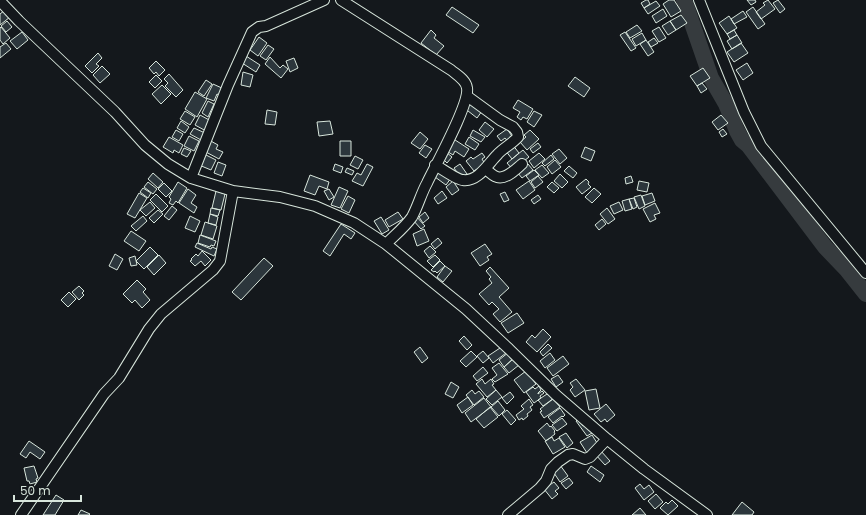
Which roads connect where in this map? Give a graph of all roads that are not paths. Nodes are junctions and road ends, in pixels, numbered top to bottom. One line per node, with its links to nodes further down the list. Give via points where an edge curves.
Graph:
1 (324, 0): 9 (street, via 252,32)
2 (341, 0): 5 (street, via 451,70 466,83)
3 (699, 0): 12 (street, via 744,112 761,146)
4 (0, 1): 9 (street, via 115,112 145,145 168,164)
5 (467, 96): 7 (street, via 443,153); 8 (street, via 517,132 518,137 514,142 497,155)
6 (522, 164): 8 (street, via 500,178)
7 (435, 165): 8 (street, via 463,180); 11 (street, via 412,217)
8 (486, 169)
9 (191, 178): 10 (street)
10 (233, 190): 11 (street, via 280,197 315,206 354,223); 14 (street, via 220,261 213,270 161,314 149,329 119,378 104,394)
11 (386, 244): 13 (street, via 466,309 556,395)
12 (866, 273)
13 (607, 439): 15 (street, via 590,457 573,454 558,462 551,469 544,484); 16 (street)
14 (21, 515)
15 (508, 515)
16 (707, 515)

